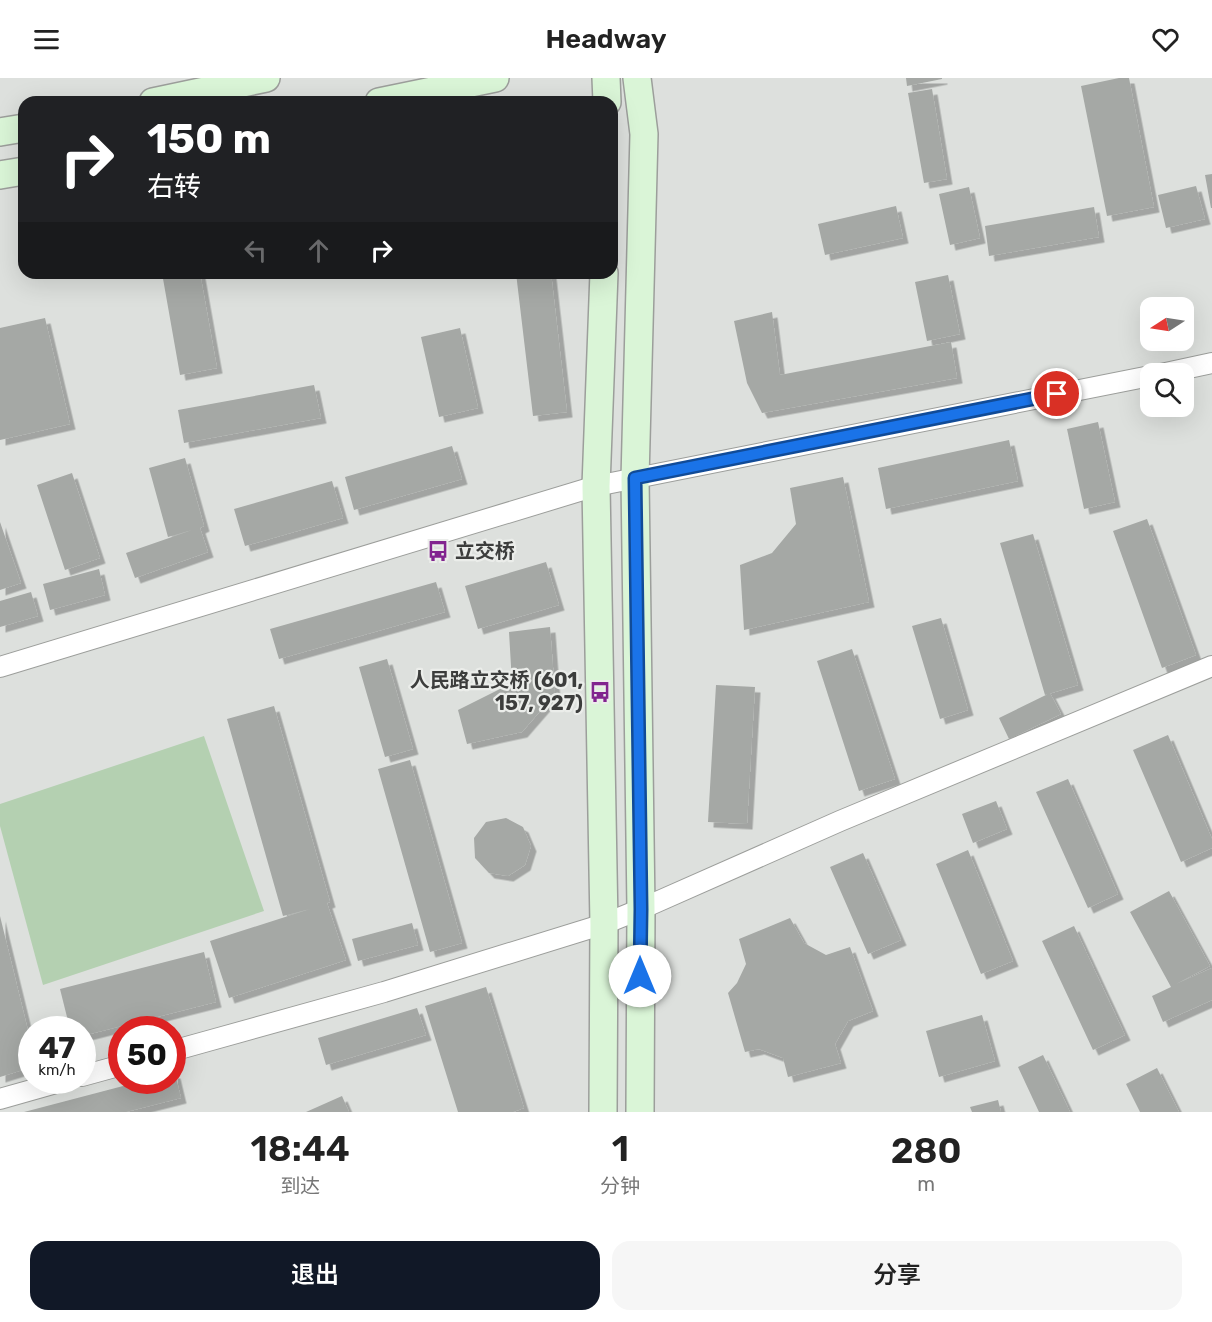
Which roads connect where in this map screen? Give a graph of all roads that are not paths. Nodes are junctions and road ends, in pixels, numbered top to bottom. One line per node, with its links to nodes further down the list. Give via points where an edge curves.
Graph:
1 (266, 78): 5 (main road)
2 (495, 78): 6 (main road)
3 (606, 78): 7 (main road)
4 (637, 78): 16 (main road, via 644,134)
5 (181, 96)
6 (408, 96)
7 (608, 96)
8 (18, 129): 9 (main road)
9 (0, 132)
10 (18, 172): 11 (main road)
11 (0, 175)
12 (604, 279): 17 (main road)
13 (1212, 363): 14 (street)
14 (1194, 367)
15 (1140, 378): 16 (street)
16 (635, 478): 17 (street); 20 (main road)
17 (596, 486): 19 (street); 21 (main road)
18 (1212, 666): 20 (street)
19 (0, 667)
20 (641, 909): 21 (street); 26 (main road)
21 (604, 924): 22 (street, via 384,992); 25 (main road)
22 (186, 1047)
23 (18, 1094): 24 (street)
24 (0, 1099)
25 (603, 1112)
26 (640, 1112)

